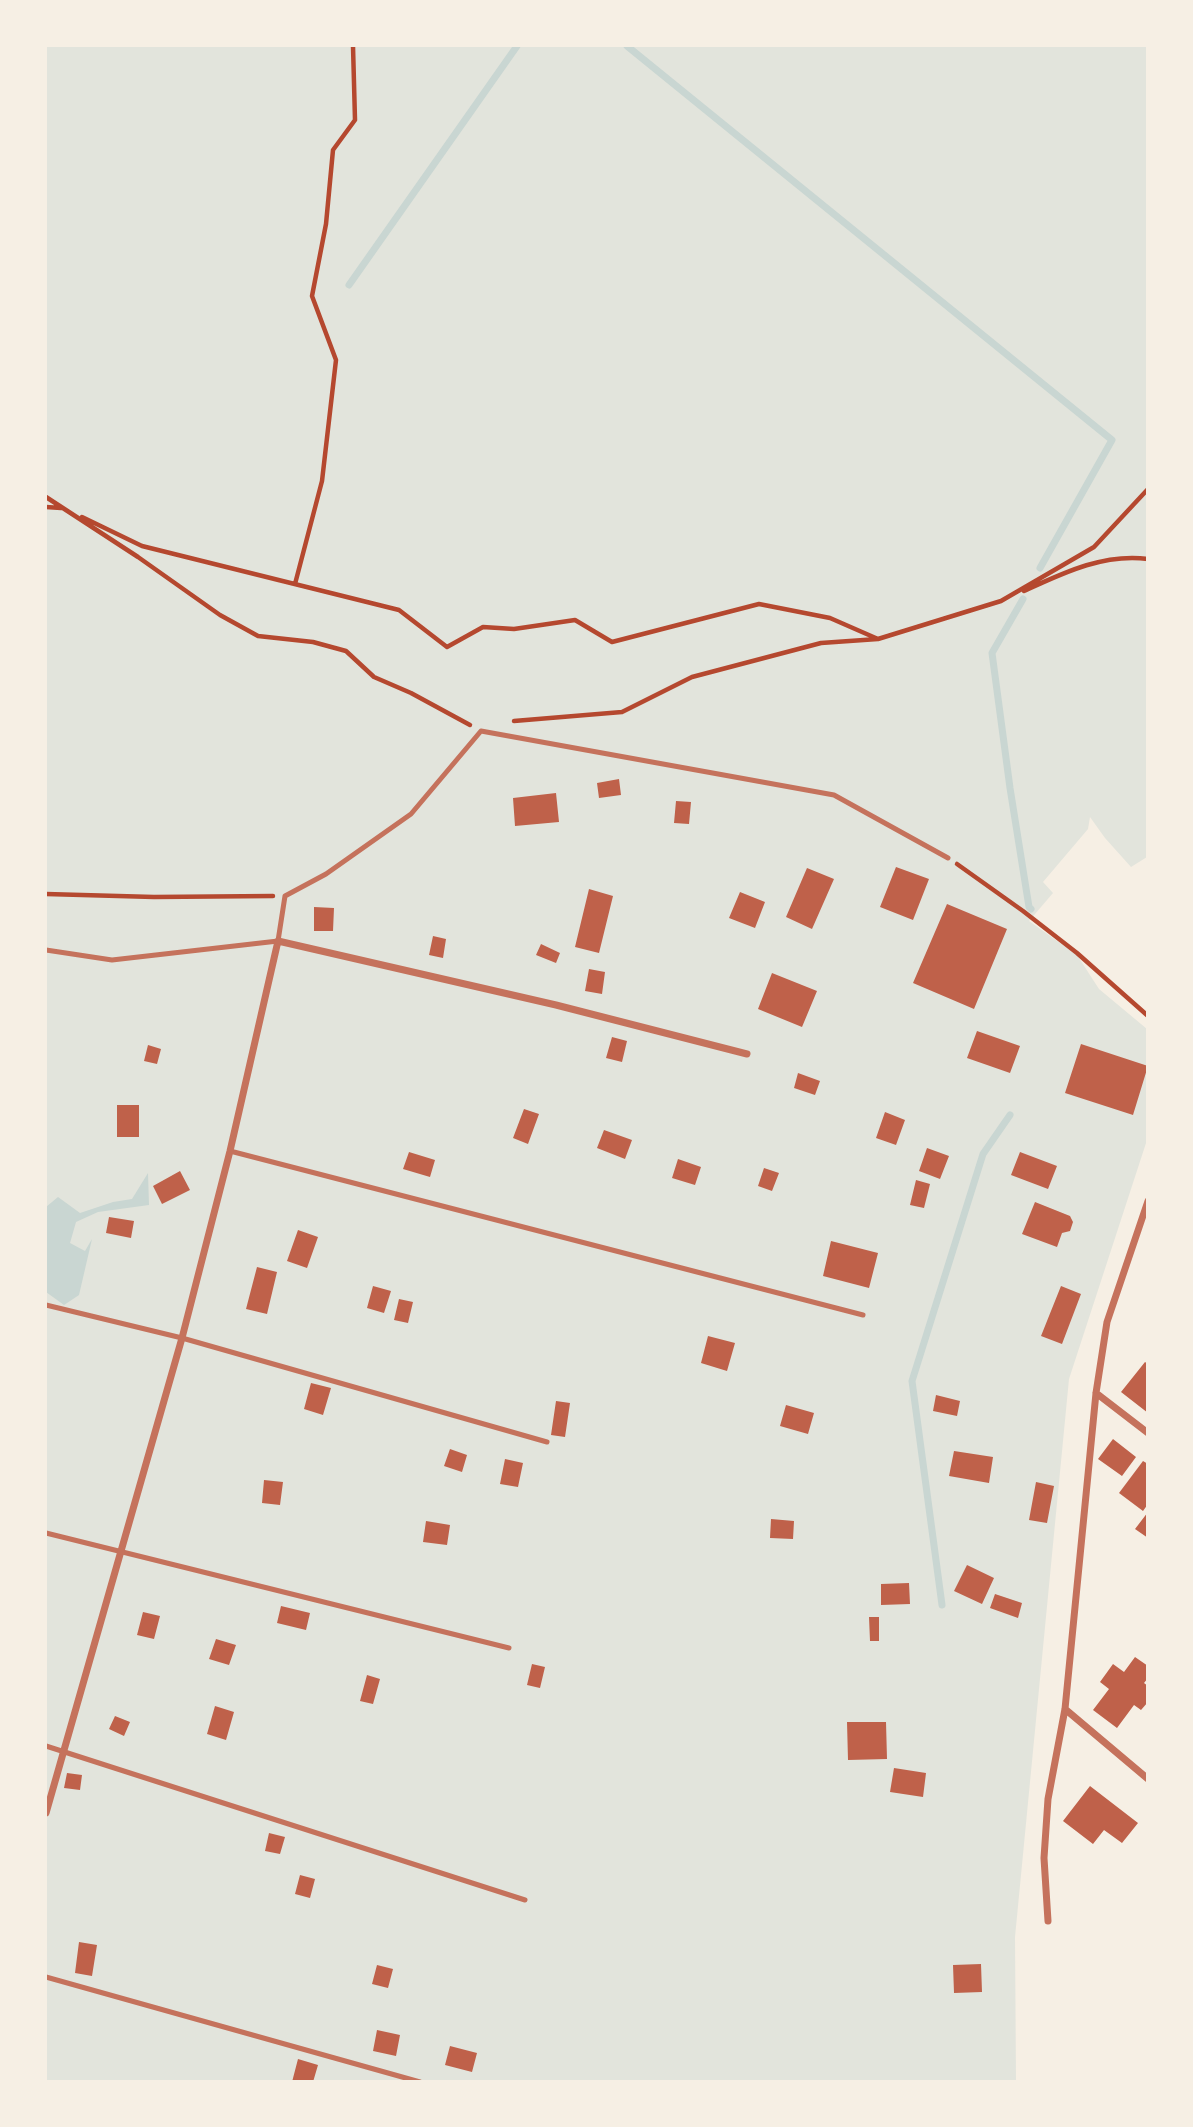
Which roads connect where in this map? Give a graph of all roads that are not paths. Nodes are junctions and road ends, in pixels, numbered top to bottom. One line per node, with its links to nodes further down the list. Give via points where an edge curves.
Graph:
1 (948, 858): 2 (lane, via 834,795 481,731 411,814 326,874 285,896)
2 (278, 941): 3 (lane, via 112,960); 4 (street); 5 (street)
3 (46, 950)
4 (747, 1054)
5 (230, 1151): 8 (lane); 9 (street)
6 (1147, 1201): 10 (street, via 1107,1322)
7 (46, 1305): 9 (lane)
8 (863, 1315)
9 (182, 1338): 12 (lane); 14 (street)
10 (1096, 1393): 11 (street); 16 (street)
11 (1147, 1433)
12 (547, 1442)
13 (46, 1533): 14 (lane)
14 (121, 1553): 15 (lane); 18 (street)
15 (509, 1648)
16 (1065, 1709): 19 (street); 22 (street, via 1048,1799 1044,1858)
17 (46, 1746): 18 (lane)
18 (63, 1750): 20 (street); 21 (lane)
19 (1147, 1779)
20 (46, 1813)
21 (525, 1899)
22 (1048, 1921)
23 (46, 1977): 24 (lane)
24 (420, 2081)

